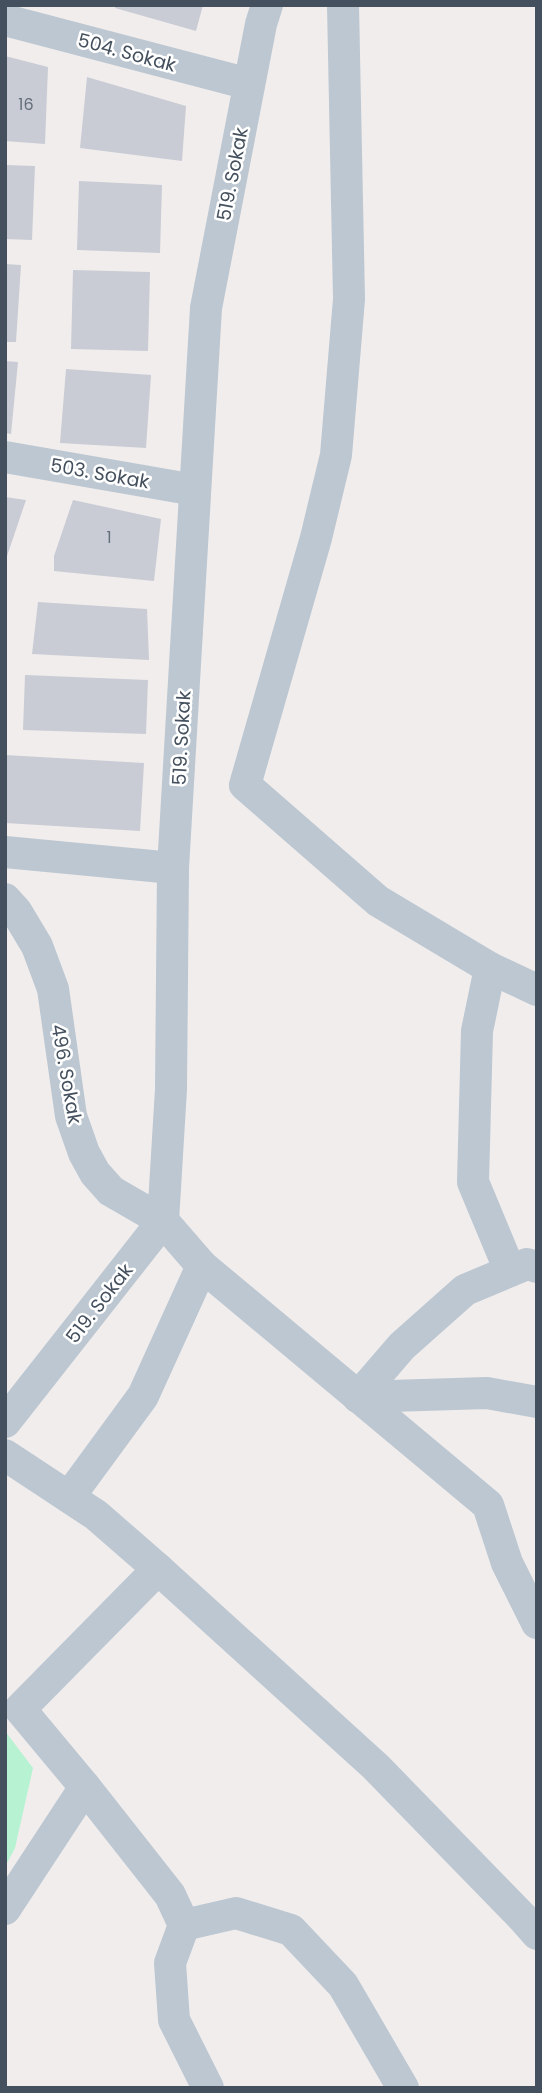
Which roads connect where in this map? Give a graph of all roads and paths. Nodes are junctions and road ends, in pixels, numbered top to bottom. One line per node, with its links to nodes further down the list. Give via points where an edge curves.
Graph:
1 (267, 5): 4 (street, 519. Sokak)
2 (343, 5): 10 (street, via 349,299 336,455 244,785 378,901)
3 (5, 20): 4 (street, 504. Sokak)
4 (249, 84): 6 (street, 519. Sokak, via 206,308)
5 (5, 457): 6 (street, 503. Sokak)
6 (195, 490): 8 (street, 519. Sokak)
7 (5, 852): 8 (street)
8 (173, 868): 12 (street, 519. Sokak, via 171,1089)
9 (5, 899): 12 (street, 496. Sokak, via 37,946 53,989 71,1116 83,1153 111,1191)
10 (490, 968): 11 (street); 14 (street, via 477,1031 472,1182)
11 (537, 990)
12 (163, 1222): 13 (street, 496. Sokak); 17 (street, 519. Sokak)
13 (202, 1266): 15 (street, 496. Sokak); 19 (street, via 143,1396)
14 (523, 1269): 15 (street, via 465,1290 402,1346)
15 (358, 1396): 16 (street, via 487,1393); 21 (street, 496. Sokak, via 488,1505 507,1563)
16 (537, 1402)
17 (5, 1422)
18 (5, 1455): 19 (street)
19 (69, 1497): 20 (street)
20 (158, 1569): 22 (street, via 20,1709); 25 (street, via 376,1768)
21 (537, 1623)
22 (85, 1787): 23 (street); 24 (street, via 170,1895)
23 (5, 1909)
24 (184, 1925): 26 (street, via 170,1963 174,2020); 27 (street, via 236,1913 291,1930 343,1985)
25 (537, 1934)
26 (208, 2088)
27 (403, 2088)

